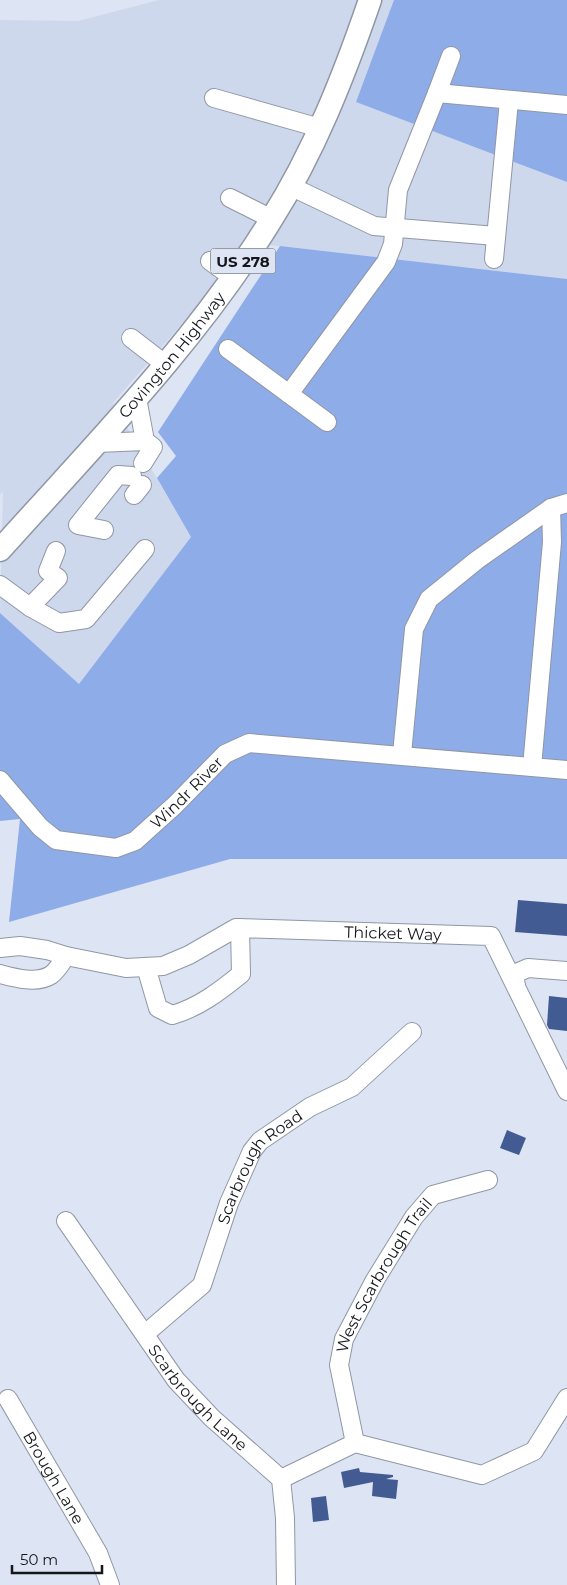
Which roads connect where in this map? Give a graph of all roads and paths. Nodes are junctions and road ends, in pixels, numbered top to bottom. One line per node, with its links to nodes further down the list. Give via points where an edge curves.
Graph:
1 (370, 0): 7 (main road, Covington Highway / US 278)
2 (451, 56): 3 (street)
3 (437, 93): 5 (street); 11 (street, via 398,190)
4 (214, 98): 7 (street)
5 (509, 101): 6 (street); 12 (street)
6 (567, 105)
7 (320, 128): 8 (main road, Covington Highway / US 278)
8 (290, 186): 10 (main road, Covington Highway / US 278); 11 (street, via 359,221)
9 (230, 198): 10 (street)
10 (272, 219): 15 (main road, Covington Highway / US 278)
11 (395, 229): 12 (street); 19 (street, via 386,262)
12 (496, 236): 13 (street)
13 (494, 259)
14 (210, 261): 15 (street)
15 (232, 277): 18 (main road, Covington Highway / US 278)
16 (131, 338): 18 (street)
17 (228, 349): 19 (street)
18 (166, 365): 20 (main road, Covington Highway / US 278)
19 (289, 394): 21 (street)
20 (137, 398): 22 (street); 23 (main road, Covington Highway / US 278)
21 (327, 422)
22 (145, 441): 23 (street); 25 (street, via 153,447 138,480 118,475 78,525)
23 (97, 443): 27 (main road, Covington Highway / US 278)
24 (559, 505): 31 (street, via 477,560 429,599 414,629); 32 (street, via 552,542)
25 (104, 530)
26 (146, 549): 30 (street, via 91,605 86,619 59,623)
27 (0, 550)
28 (56, 551): 30 (street, via 48,571 58,578)
29 (0, 585): 30 (street)
30 (30, 607)
31 (402, 754): 32 (street, Windr River); 34 (street, Windr River, via 295,749 249,743 225,754 135,841 116,848 56,840 40,827)
32 (532, 767): 33 (street, Windr River)
33 (567, 770)
34 (0, 780)
35 (240, 928): 38 (street, Thicket Way, via 163,966); 38 (street, via 241,974 220,992 186,1011 172,1015 158,1008); 41 (street, Thicket Way, via 491,936)
36 (0, 948): 37 (street, Thicket Way, via 20,946)
37 (66, 956): 38 (street, Thicket Way, via 126,968); 40 (street, via 52,975 40,979 17,979)
38 (146, 967)
39 (567, 971): 41 (street, via 528,968 514,974)
40 (0, 974)
41 (516, 986): 43 (street, Thicket Way)
42 (412, 1032): 46 (street, Scarbrough Road, via 352,1086 310,1107 260,1141 229,1204 202,1285)
43 (567, 1091)
44 (488, 1180): 49 (street, West Scarbrough Trail, via 433,1196 399,1240 344,1339 339,1365)
45 (66, 1221): 46 (street, Scarbrough Lane)
46 (144, 1334): 50 (street, Scarbrough Lane, via 176,1380 212,1418)
47 (567, 1398): 49 (street, via 534,1451 482,1475)
48 (8, 1399): 51 (street, Brough Lane, via 98,1553)
49 (354, 1443): 50 (street)
50 (281, 1479): 52 (street)
51 (110, 1585)
52 (286, 1585)

